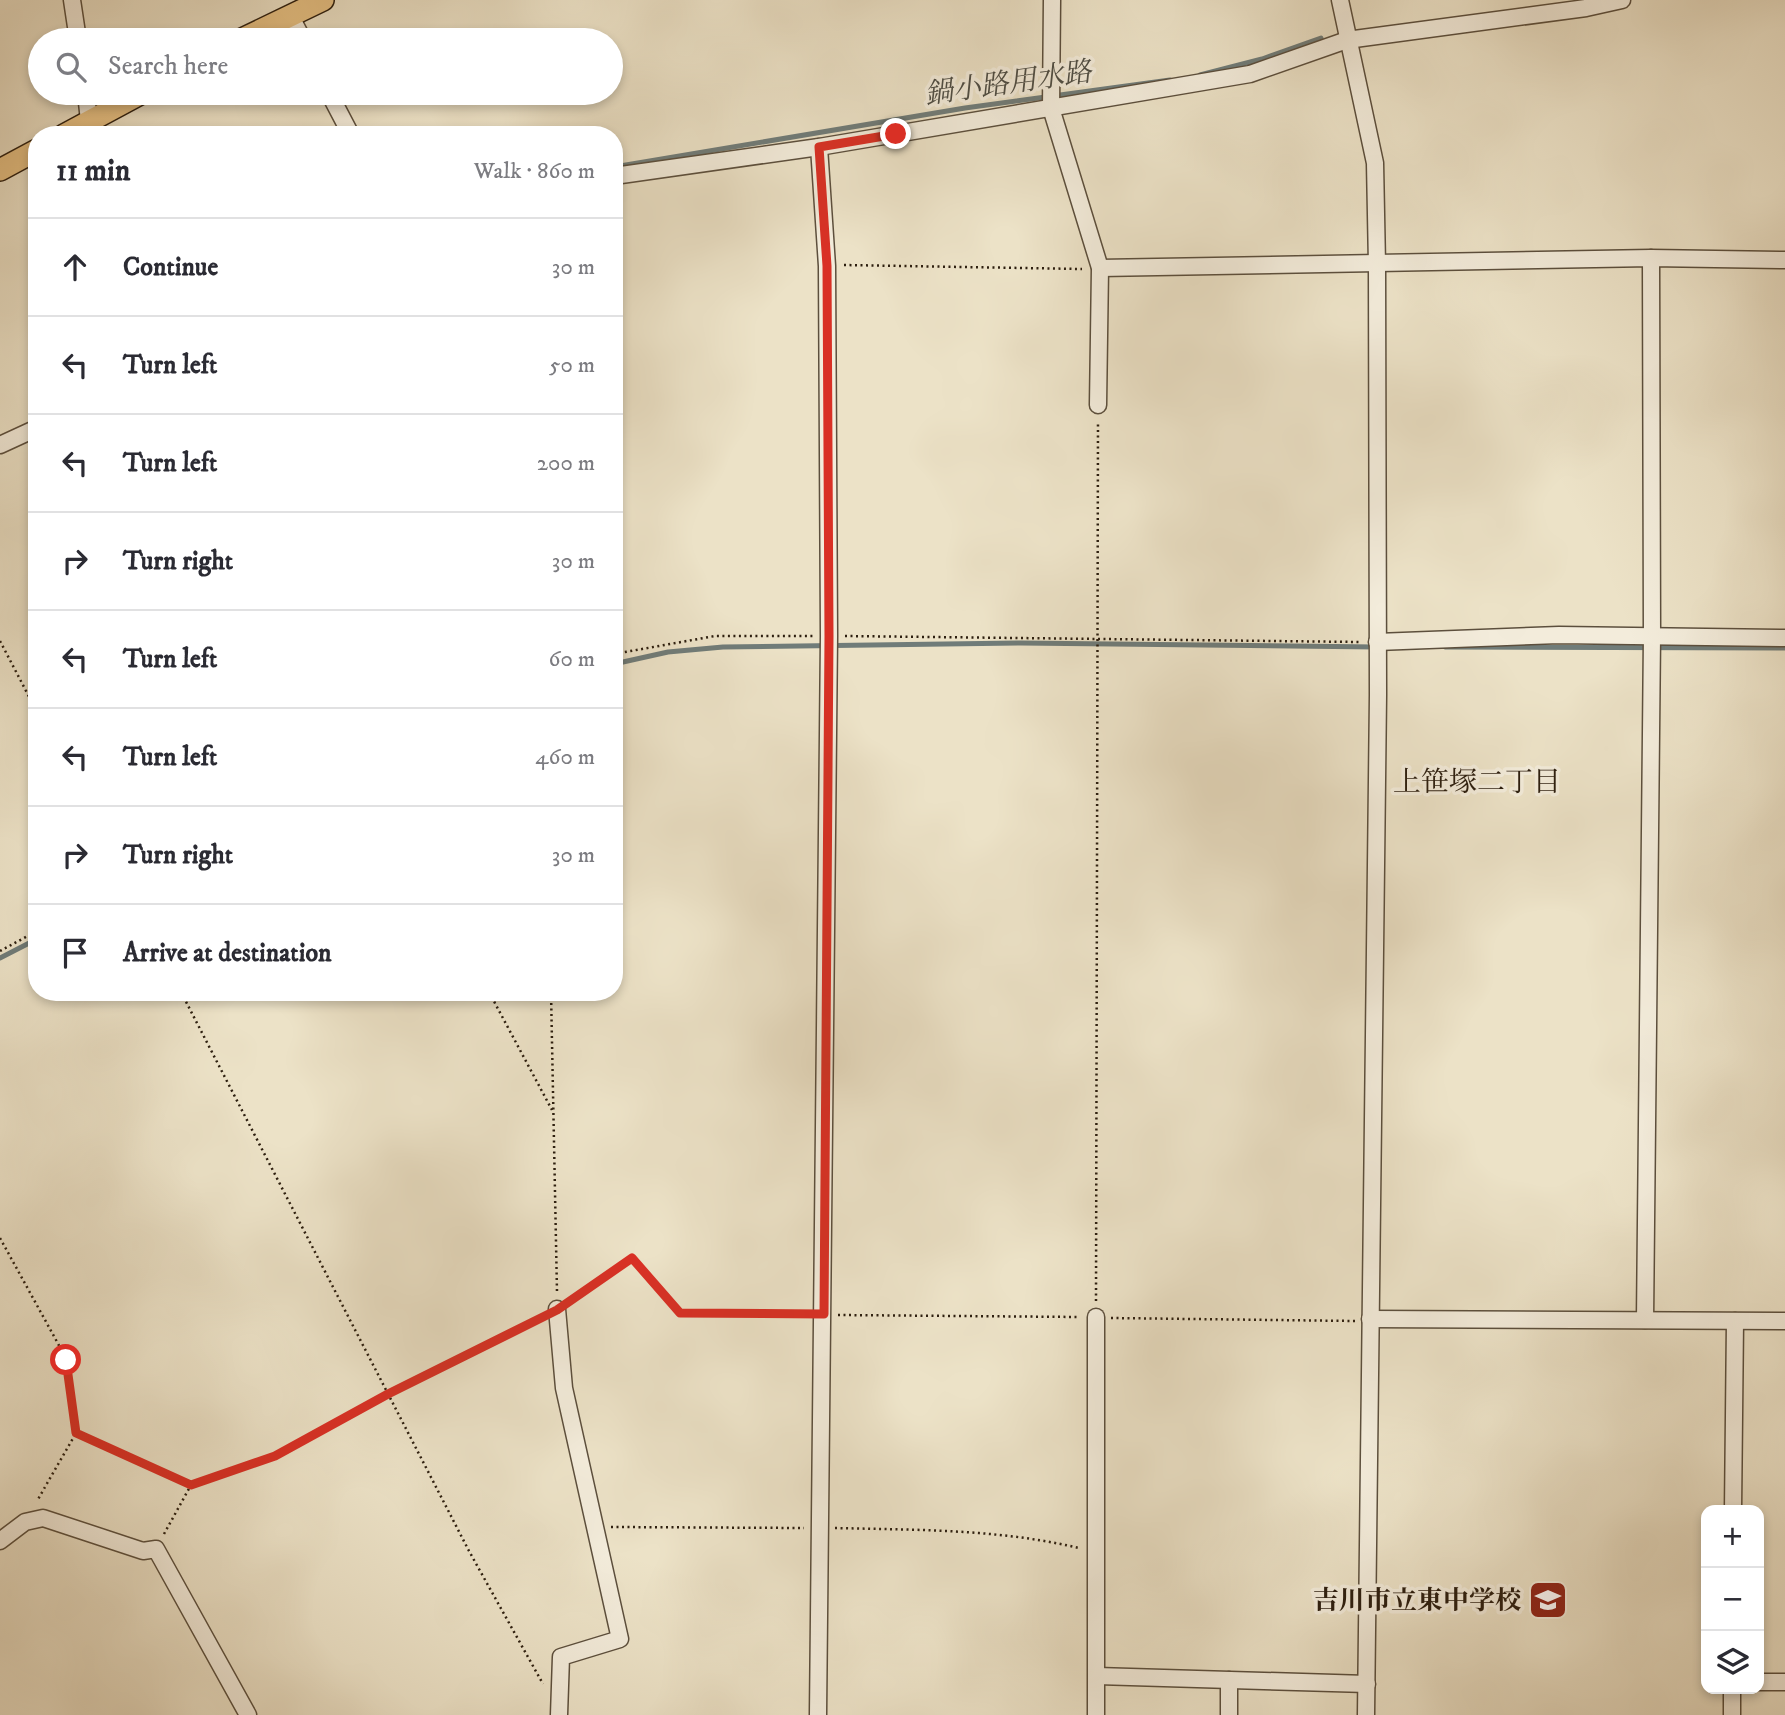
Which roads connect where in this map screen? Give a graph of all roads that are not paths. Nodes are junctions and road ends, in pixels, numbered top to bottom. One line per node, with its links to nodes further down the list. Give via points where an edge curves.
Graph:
1 (72, 0): 7 (street)
2 (323, 0): 6 (main road)
3 (1052, 0): 14 (street)
4 (1340, 0): 10 (street)
5 (1622, 0): 10 (street)
6 (290, 15): 8 (main road); 9 (street)
7 (76, 28)
8 (264, 28)
9 (297, 28)
10 (1348, 40): 14 (street, via 1250,74); 24 (street, via 1375,163)
11 (87, 105): 15 (street)
12 (119, 105): 15 (main road)
13 (336, 105): 17 (street)
14 (1051, 108): 18 (street); 25 (street)
15 (89, 121): 16 (main road)
16 (80, 126)
17 (346, 126)
18 (819, 147): 21 (street); 48 (street, via 827,266 829,636)
19 (28, 155): 20 (main road)
20 (0, 170)
21 (623, 175)
22 (1651, 258): 23 (street); 24 (street); 29 (street)
23 (1785, 260)
24 (1377, 265): 25 (street); 31 (street)
25 (1100, 268): 26 (street)
26 (1098, 405)
27 (28, 432): 28 (street)
28 (0, 445)
29 (1651, 636): 30 (street); 31 (street); 35 (street)
30 (1785, 638)
31 (1377, 642): 34 (street)
32 (557, 1310): 46 (street, via 564,1388 620,1639 561,1657)
33 (1096, 1317): 40 (street)
34 (1370, 1320): 35 (street); 44 (street)
35 (1645, 1320): 36 (street)
36 (1735, 1321): 37 (street); 38 (street)
37 (1785, 1321)
38 (1733, 1505)
39 (0, 1541): 47 (street, via 25,1522 43,1518 143,1551 156,1549)
40 (1097, 1676): 41 (street); 49 (street)
41 (1229, 1680): 44 (street); 50 (street)
42 (1764, 1682): 43 (street)
43 (1785, 1682)
44 (1367, 1684): 51 (street)
45 (1732, 1694): 52 (street)
46 (559, 1714)
47 (248, 1715)
48 (818, 1715)
49 (1096, 1715)
50 (1229, 1715)
51 (1367, 1715)
52 (1732, 1715)

